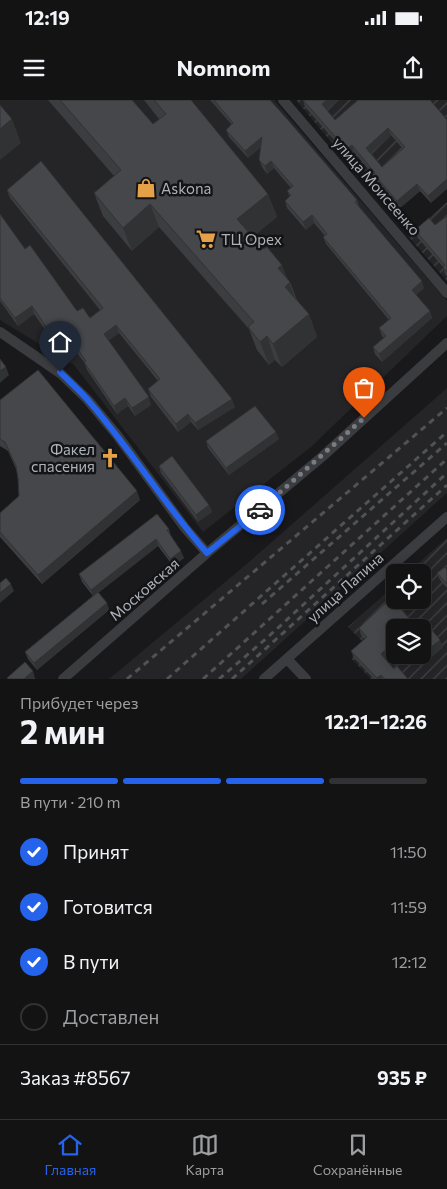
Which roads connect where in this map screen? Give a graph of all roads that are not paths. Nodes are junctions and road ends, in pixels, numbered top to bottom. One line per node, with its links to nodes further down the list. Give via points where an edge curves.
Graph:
1 (283, 100): 2 (street, улица Моисеенко)
2 (447, 293)
3 (0, 332): 6 (street, via 60,372 87,398)
4 (447, 343): 6 (street, Московская, via 323,456)
5 (447, 517): 7 (street, улица Лапина)
6 (207, 553): 8 (street, Московская)
7 (287, 659): 9 (street, улица Лапина); 10 (street)
8 (63, 679)
9 (264, 679)
10 (306, 679)

